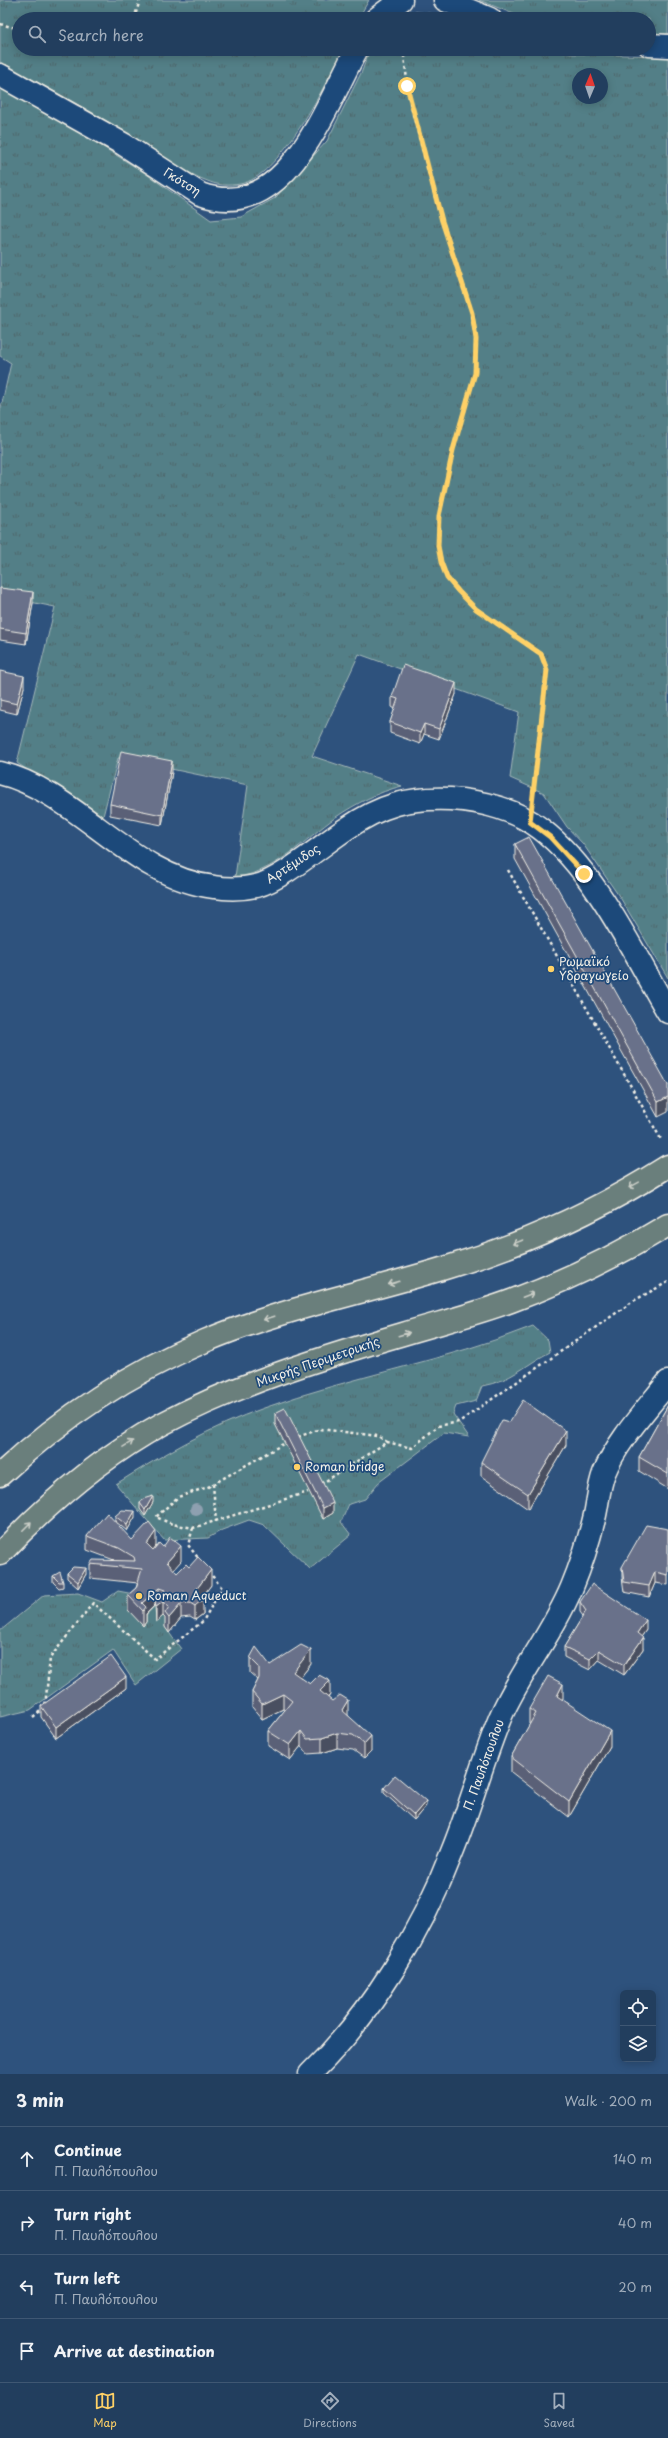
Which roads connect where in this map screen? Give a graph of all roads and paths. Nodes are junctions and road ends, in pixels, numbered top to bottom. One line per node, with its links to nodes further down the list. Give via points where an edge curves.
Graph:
1 (140, 0): 4 (path)
2 (401, 0): 5 (street)
3 (445, 0): 6 (street)
4 (136, 12)
5 (385, 12)
6 (473, 12)
7 (0, 24): 8 (path)
8 (12, 27)
9 (656, 45): 10 (street)
10 (668, 46)
11 (354, 56): 13 (street, Γκότση, via 323,118 300,154 263,190 238,198 212,199 200,194 123,144)
12 (404, 56): 15 (path, via 410,102 442,221 472,313 476,339 475,373 453,450 439,516 440,556 447,578 459,592 476,609 541,654 547,670)
13 (0, 75)
14 (0, 773): 15 (street, Αρτέμιδος, via 48,794 168,874 193,884 214,887 256,886 274,878 368,814 403,802 459,800 503,810)
15 (530, 822): 17 (street, via 550,837 584,874)
16 (508, 870): 18 (path)
17 (668, 1012)
18 (664, 1143)
19 (668, 1166): 26 (main road, one-way to 26, via 555,1228 487,1255 285,1313 198,1344 145,1370 81,1408)
20 (668, 1225): 32 (main road, Μικρής Περιμετρικής, one-way to 20, via 46,1507 87,1472 135,1440 182,1414 263,1379 367,1344 510,1302 588,1268)
21 (668, 1282): 24 (path, via 635,1300 459,1422 438,1426 412,1448)
22 (668, 1382): 36 (street, Π. Παυλόπουλου, via 638,1420 605,1472 586,1551 572,1587 549,1635 502,1716 451,1855 428,1905 388,1976 363,2014)
23 (295, 1438): 24 (path, via 320,1429 378,1436)
24 (387, 1442): 28 (path)
25 (283, 1444): 27 (path)
26 (0, 1475)
27 (213, 1484): 30 (path); 31 (path, via 208,1488 178,1497 156,1517 172,1524)
28 (318, 1485)
29 (308, 1492): 30 (path)
30 (216, 1522): 31 (path)
31 (194, 1528): 33 (path, via 188,1545)
32 (0, 1554)
33 (202, 1564)
34 (207, 1570): 35 (path, via 222,1588 211,1610 203,1621 155,1659 93,1604 50,1658 45,1706)
35 (33, 1718)
36 (310, 2074)

